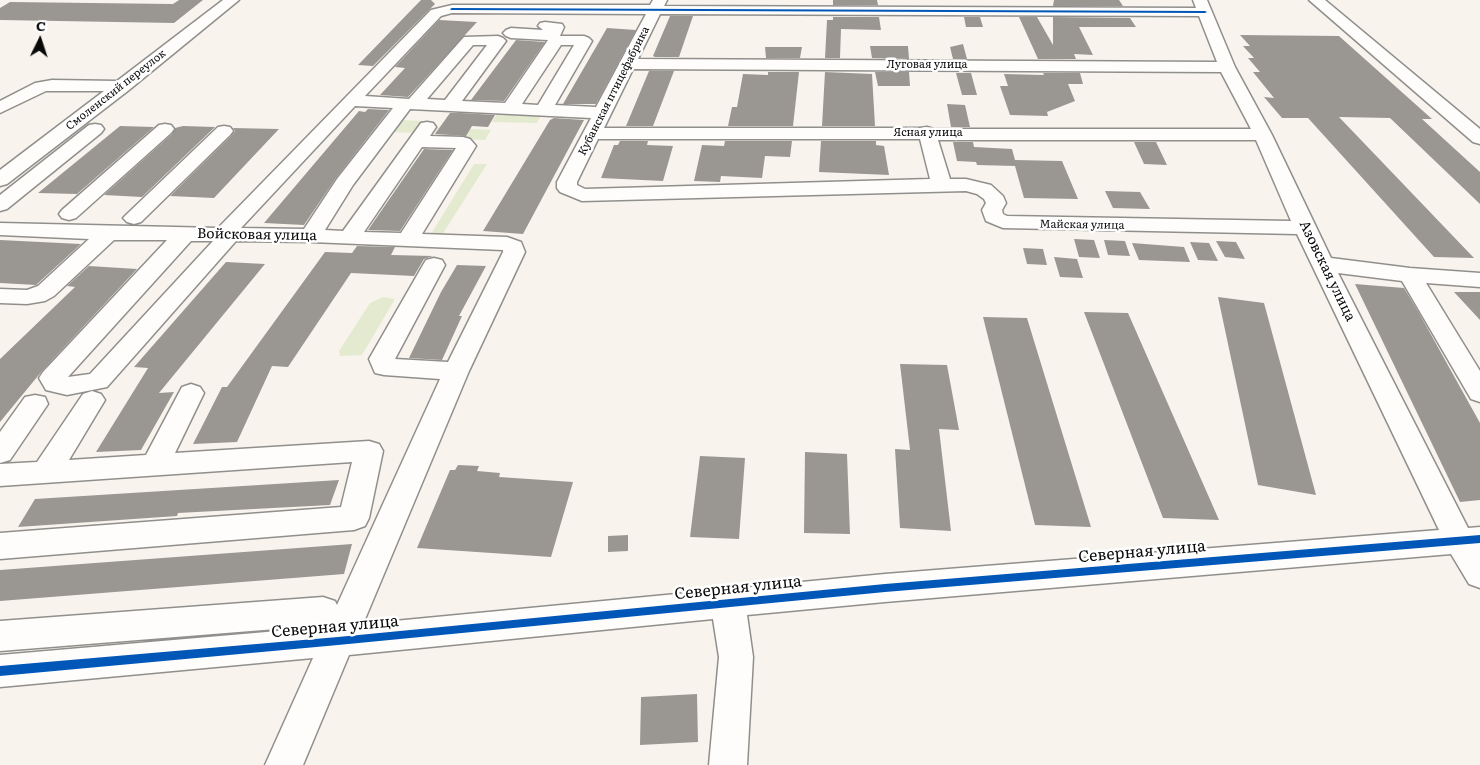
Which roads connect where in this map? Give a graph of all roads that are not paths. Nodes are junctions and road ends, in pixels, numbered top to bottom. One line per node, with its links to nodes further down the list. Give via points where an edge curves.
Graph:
1 (232, 0): 11 (street, Смоленский переулок)
2 (1316, 0): 25 (street)
3 (456, 5): 6 (street); 12 (street, via 436,13)
4 (658, 5): 5 (street); 6 (street); 9 (street, Кубанская птицефабрика)
5 (1202, 6): 10 (street, Азовская улица)
6 (508, 10): 7 (street, via 524,16)
7 (509, 33): 8 (street); 13 (street, via 469,40); 14 (street)
8 (554, 37): 16 (street); 17 (street, via 584,41)
9 (628, 64): 10 (street, Луговая улица); 18 (street, Кубанская птицефабрика)
10 (1227, 67): 24 (street, Азовская улица)
11 (123, 86): 15 (street, via 52,85 41,87); 27 (street, Смоленский переулок)
12 (351, 101): 13 (street); 38 (street)
13 (410, 104): 14 (street); 39 (street, via 344,183)
14 (446, 106): 16 (street); 26 (street)
15 (0, 108)
16 (510, 109): 17 (street)
17 (543, 111): 18 (street)
18 (602, 114): 23 (street, Кубанская птицефабрика)
19 (102, 124): 30 (street)
20 (165, 129): 32 (street)
21 (224, 131): 33 (street)
22 (927, 132): 23 (street, Ясная улица); 24 (street, Ясная улица); 29 (street)
23 (592, 133): 29 (street, Кубанская птицефабрика, via 567,182 567,188 582,195)
24 (1263, 135): 34 (street, Азовская улица)
25 (1480, 138)
26 (417, 141): 40 (street); 41 (street, via 463,143 467,146)
27 (9, 166): 28 (street, Смоленский переулок)
28 (0, 180)
29 (942, 185): 34 (street, Майская улица, via 984,189 996,203 993,217 1014,224)
30 (0, 205)
31 (0, 212): 32 (street)
32 (69, 214): 33 (street)
33 (134, 218): 36 (street)
34 (1305, 228): 43 (street, Азовская улица)
35 (0, 229): 37 (street, Войсковая улица)
36 (170, 229): 37 (street, Войсковая улица); 38 (street, Войсковая улица); 38 (street, via 52,378 55,384 67,386 98,381)
37 (108, 233): 46 (street, via 46,291 37,296)
38 (224, 234): 39 (street, Войсковая улица)
39 (311, 236): 40 (street, Войсковая улица)
40 (349, 237): 41 (street, Войсковая улица)
41 (408, 240): 47 (street, Войсковая улица, via 507,244 513,247 514,252)
42 (434, 264): 47 (street, via 382,359 384,366)
43 (1323, 264): 44 (street); 56 (street, Азовская улица)
44 (1410, 275): 45 (street); 49 (street)
45 (1480, 280)
46 (0, 296)
47 (456, 371): 61 (street)
48 (191, 393): 53 (street)
49 (1480, 393)
50 (92, 400): 54 (street)
51 (34, 404): 52 (street)
52 (0, 453)
53 (155, 465): 54 (street); 57 (street, via 369,451 354,518)
54 (46, 472): 55 (street)
55 (0, 475)
56 (1470, 539): 58 (street, Азовская улица); 59 (street, Северная улица)
57 (0, 546)
58 (1480, 575)
59 (728, 603): 61 (street, Северная улица); 64 (street, via 736,657)
60 (0, 636): 61 (street, via 323,611)
61 (326, 642): 62 (street, Северная улица); 63 (street)
62 (0, 671)
63 (284, 765)
64 (728, 765)

